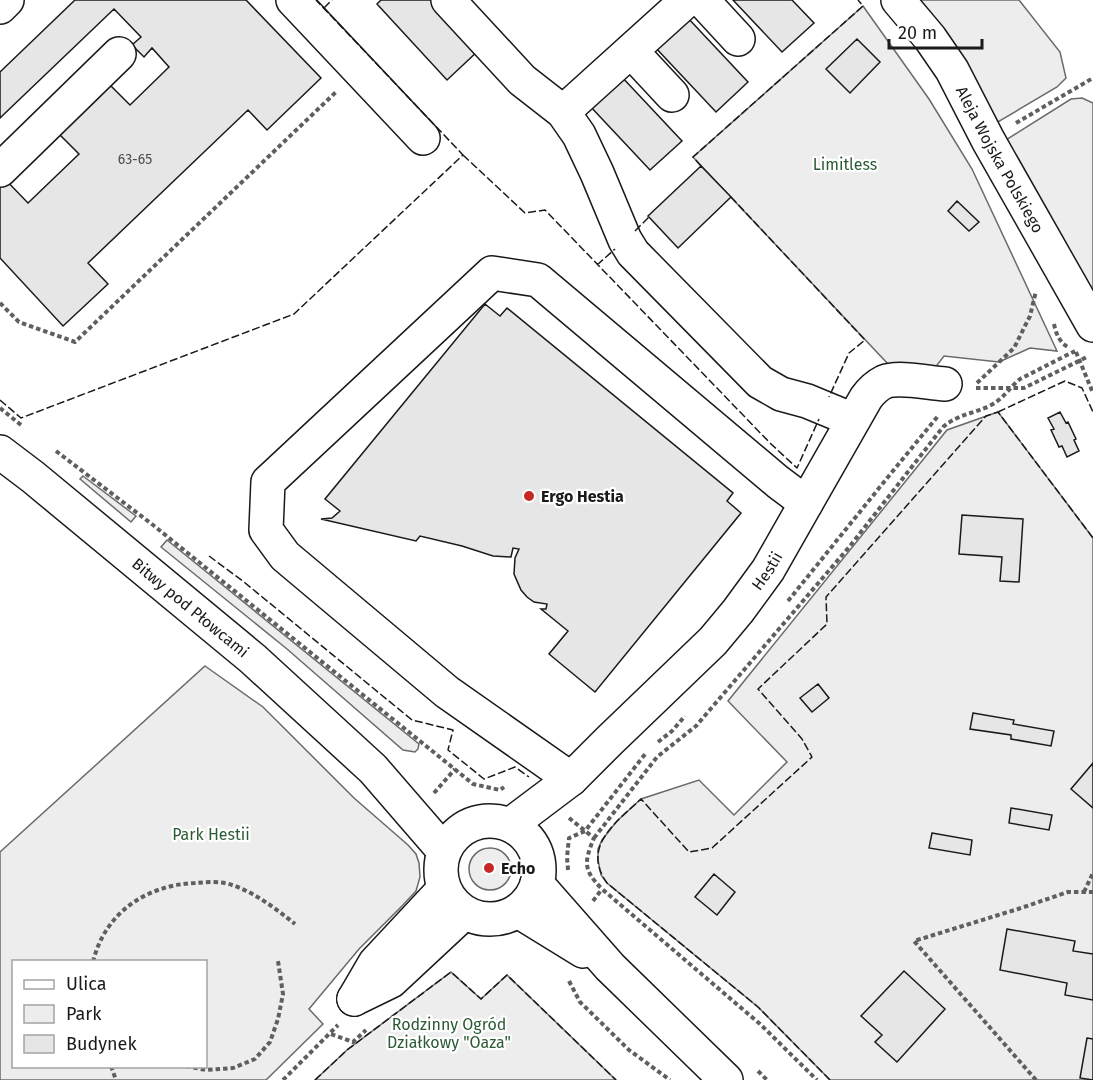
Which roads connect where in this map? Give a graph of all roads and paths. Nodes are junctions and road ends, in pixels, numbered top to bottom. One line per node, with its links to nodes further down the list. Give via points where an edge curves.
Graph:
1 (7, 0): 7 (street)
2 (293, 0): 11 (street)
3 (447, 0): 14 (street, via 522,80)
4 (687, 0): 9 (street)
5 (702, 0): 8 (street)
6 (898, 0): 16 (street, Aleja Wojska Polskiego, via 952,70)
7 (0, 7)
8 (738, 39)
9 (631, 51): 13 (street); 14 (street)
10 (119, 54): 17 (street)
11 (359, 70): 15 (street); 19 (path, via 75,342 19,322)
12 (1093, 78): 16 (path)
13 (672, 95)
14 (564, 112): 27 (street, via 579,135 633,253 760,382 781,394)
15 (423, 138)
16 (988, 140): 20 (street, Aleja Wojska Polskiego)
17 (0, 170)
18 (1036, 288): 24 (path, via 1030,316 1014,348 972,388)
19 (0, 303)
20 (1093, 326)
21 (1093, 353): 22 (path)
22 (1079, 361): 24 (path, via 1024,388); 24 (path, via 1076,351); 25 (path)
23 (945, 384): 27 (street, Hestii, via 885,382 873,388)
24 (1009, 388): 34 (path, via 990,406 952,419 943,427 850,546 696,726 657,757)
25 (1093, 393)
26 (0, 408): 28 (path)
27 (853, 420): 31 (street, Hestii)
28 (28, 430)
29 (55, 450): 32 (path, via 473,784 500,790 520,778)
30 (0, 452): 35 (street, Bitwy pod Płowcami, via 253,659)
31 (806, 503): 32 (street, Hestii, via 768,570 738,611 713,641 609,741); 32 (street, via 538,280 492,273 268,482 266,530 285,556 447,692)
32 (561, 806): 33 (street, Hestii); 34 (path); 37 (path)
33 (522, 836): 35 (street, via 495,821 479,822); 38 (street, via 538,859)
34 (594, 838): 39 (path, via 588,854 588,872)
35 (454, 840): 43 (street, via 441,864 441,877)
36 (1093, 873): 40 (path)
37 (570, 878)
38 (537, 884): 44 (street); 48 (street)
39 (602, 890): 42 (path, via 592,902); 57 (path, via 760,1024)
40 (1084, 892): 41 (path); 58 (path, via 1068,892 914,941)
41 (1093, 892)
42 (585, 894)
43 (454, 901): 44 (street, via 482,919 501,918); 50 (street, via 375,963)
44 (518, 911): 48 (street)
45 (295, 924): 46 (path, via 274,906 231,884 181,883 157,889 116,915 100,940)
46 (94, 960)
47 (278, 961): 51 (path, via 283,994 270,1042 255,1059 233,1068)
48 (610, 967): 55 (street)
49 (568, 977): 54 (path, via 580,1002 629,1050)
50 (354, 999): 53 (path, via 331,1034)
51 (196, 1068)
52 (757, 1071): 56 (path)
53 (283, 1080)
54 (670, 1080)
55 (726, 1080)
56 (767, 1080)
57 (817, 1080)
58 (1036, 1080)

